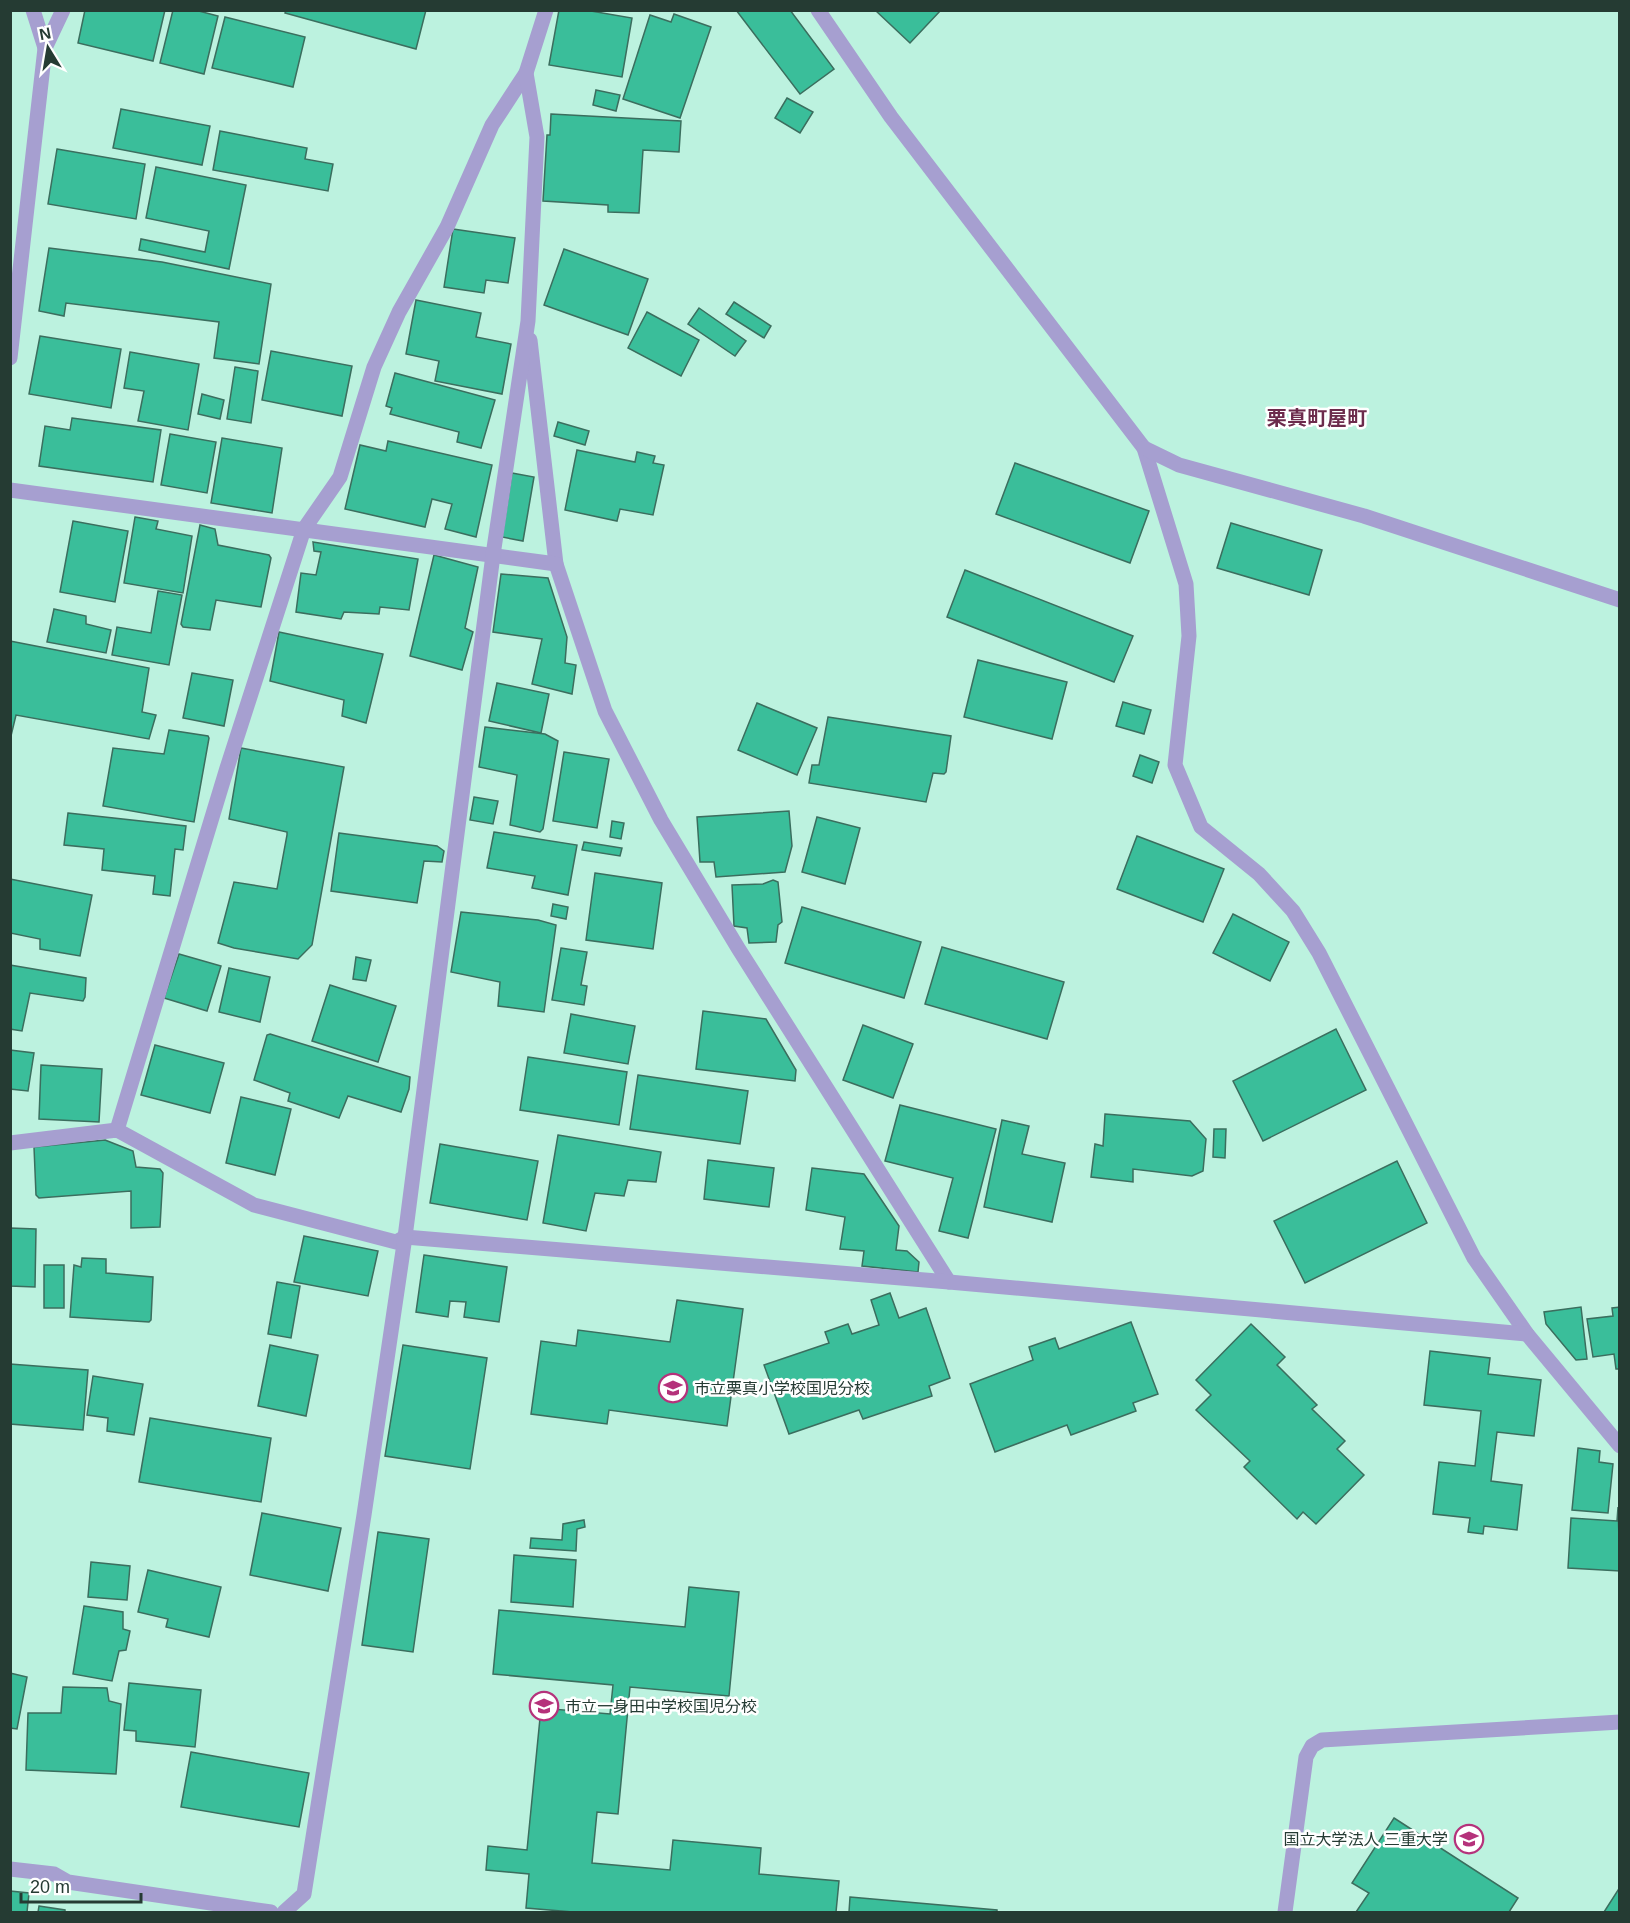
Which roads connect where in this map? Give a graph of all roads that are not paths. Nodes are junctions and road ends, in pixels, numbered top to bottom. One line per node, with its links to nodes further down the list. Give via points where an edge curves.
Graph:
1 (33, 10): 5 (street)
2 (63, 10): 5 (street)
3 (546, 10): 6 (street)
4 (818, 10): 9 (street, via 891,117)
5 (45, 48): 8 (street)
6 (526, 73): 7 (street, via 537,137); 11 (street, via 492,125 447,226 399,312 374,367 340,477)
7 (528, 321): 12 (street); 13 (street)
8 (10, 358)
9 (1144, 448): 14 (street, via 1179,465 1364,516); 19 (street, via 1186,584 1189,636 1175,765 1201,827 1259,874 1293,911 1319,953 1474,1258)
10 (10, 490): 11 (street)
11 (304, 529): 12 (street); 15 (street)
12 (493, 555): 13 (street); 17 (street)
13 (556, 564): 18 (street, via 605,711 661,820)
14 (1620, 600)
15 (117, 1130): 16 (street); 17 (street, via 254,1205 396,1242)
16 (10, 1143)
17 (405, 1237): 18 (street); 24 (street, via 304,1894)
18 (948, 1282): 19 (street)
19 (1527, 1334): 20 (street)
20 (1620, 1446)
21 (1620, 1722): 25 (street, via 1323,1740 1312,1746 1306,1757)
22 (10, 1869): 23 (street, via 54,1874 68,1882)
23 (271, 1912)
24 (284, 1912)
25 (1285, 1912)

